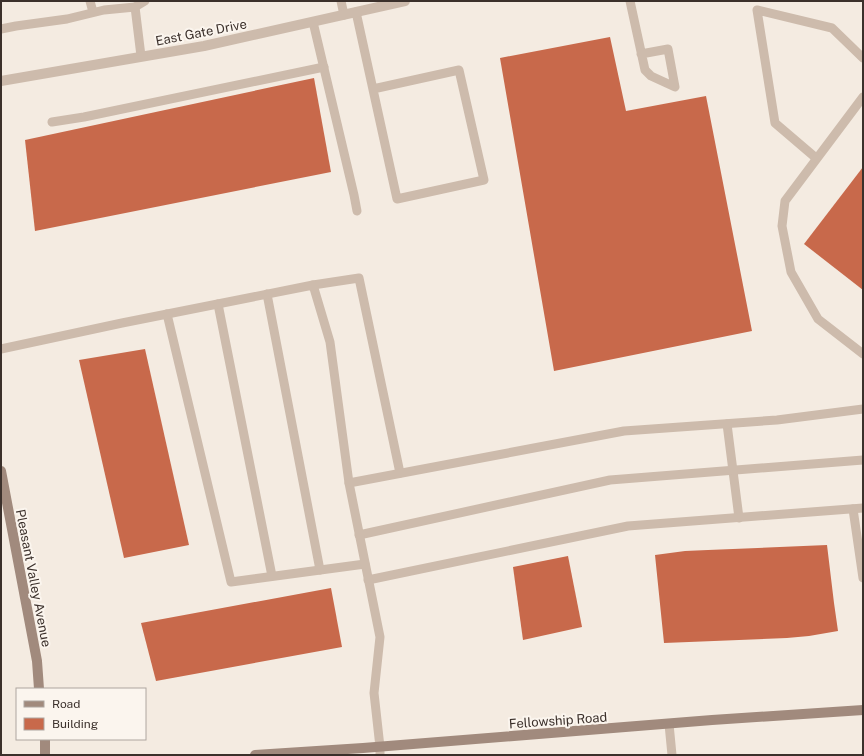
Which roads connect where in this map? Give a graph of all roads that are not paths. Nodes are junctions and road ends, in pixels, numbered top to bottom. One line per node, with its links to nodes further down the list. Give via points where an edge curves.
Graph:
1 (90, 1): 7 (lane)
2 (145, 1): 6 (lane)
3 (341, 1): 9 (lane)
4 (406, 1): 8 (street, East Gate Drive)
5 (630, 1): 12 (lane)
6 (135, 7): 7 (lane); 13 (lane)
7 (93, 12): 11 (lane, via 67,19)
8 (356, 12): 9 (street, East Gate Drive); 17 (lane)
9 (344, 15): 10 (street, East Gate Drive)
10 (313, 22): 13 (street, East Gate Drive, via 197,47); 15 (lane)
11 (1, 29)
12 (641, 54): 12 (lane, via 644,70 675,87 668,49)
13 (141, 56): 16 (street, East Gate Drive)
14 (863, 58): 20 (lane, via 832,28 757,10 775,123)
15 (324, 67): 19 (lane); 21 (lane)
16 (1, 81)
17 (373, 89): 17 (lane, via 397,199 484,180 459,70)
18 (863, 97): 20 (lane)
19 (52, 122)
20 (816, 158): 27 (lane, via 785,201 782,226 791,272 818,319)
21 (357, 211)
22 (313, 285): 23 (lane); 33 (lane, via 359,278); 34 (lane, via 330,342)
23 (266, 294): 24 (lane); 40 (lane)
24 (218, 304): 25 (lane); 41 (lane)
25 (167, 314): 26 (lane); 41 (lane, via 231,582)
26 (1, 349)
27 (863, 354)
28 (863, 409): 29 (lane)
29 (727, 424): 31 (lane); 33 (lane, via 624,431)
30 (863, 460): 31 (lane)
31 (733, 470): 37 (lane); 38 (lane, via 610,480)
32 (1, 471): 44 (street, Pleasant Valley Avenue)
33 (400, 473): 34 (lane)
34 (349, 483): 38 (lane)
35 (863, 508): 36 (lane)
36 (853, 509): 37 (lane); 42 (lane)
37 (739, 518): 43 (lane, via 628,526)
38 (359, 535): 39 (lane)
39 (365, 564): 40 (lane); 43 (lane)
40 (320, 570): 41 (lane)
41 (272, 576)
42 (863, 578)
43 (368, 580): 48 (lane, via 380,637 374,692)
44 (39, 688)
45 (863, 710): 46 (street, Fellowship Road)
46 (669, 724): 48 (street, Fellowship Road); 51 (lane)
47 (45, 740): 49 (street)
48 (380, 751): 50 (street, Fellowship Road)
49 (45, 755)
50 (255, 755)
51 (672, 755)

